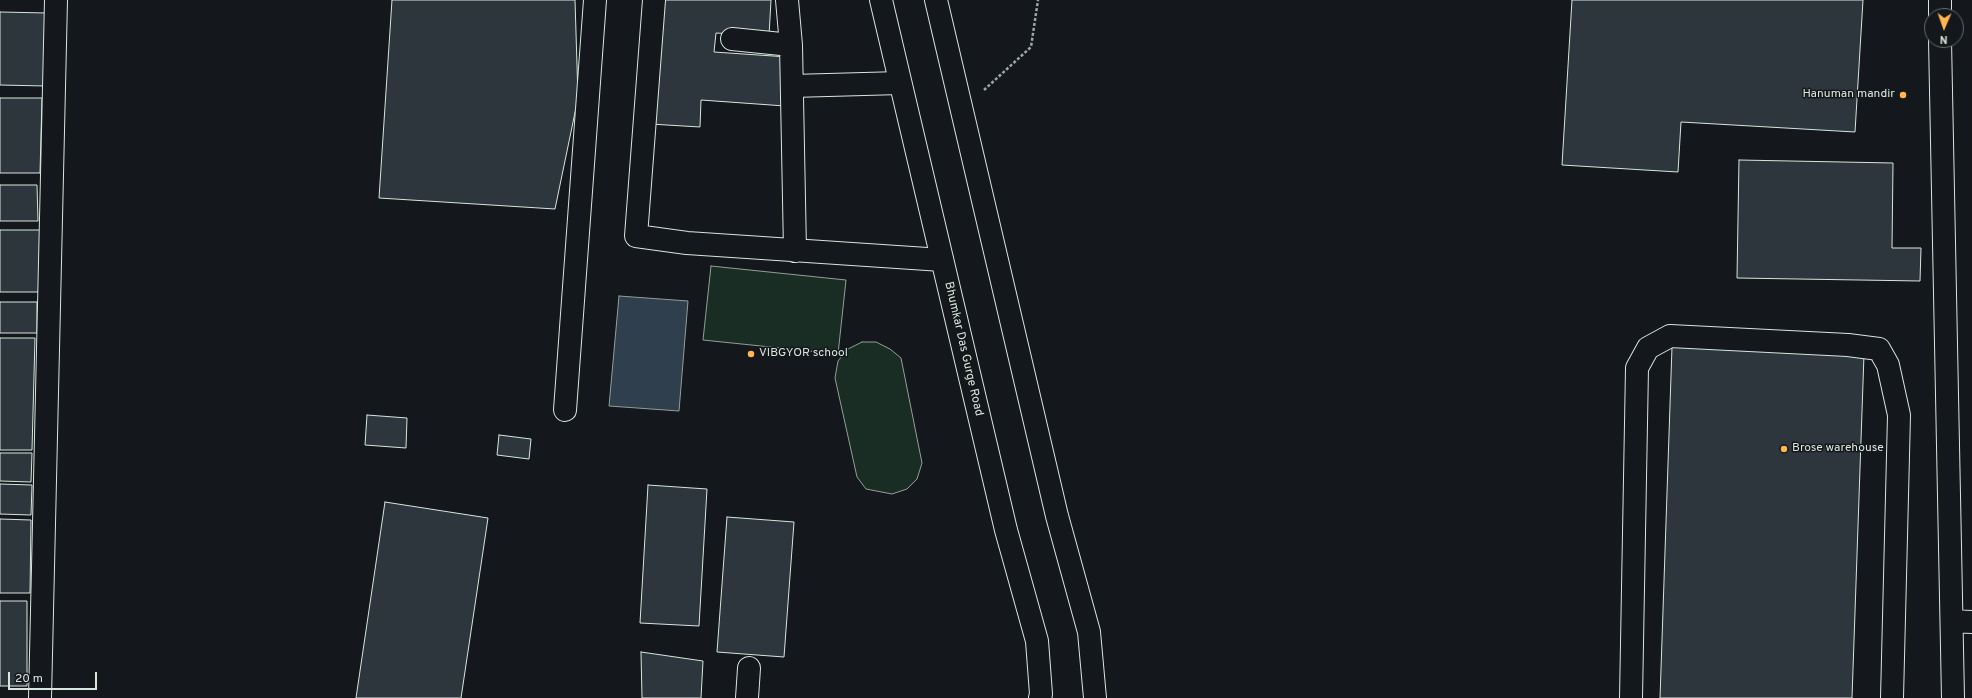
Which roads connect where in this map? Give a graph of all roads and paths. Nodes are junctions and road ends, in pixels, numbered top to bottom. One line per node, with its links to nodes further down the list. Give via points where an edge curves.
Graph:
1 (56, 0): 19 (main road)
2 (595, 0): 16 (main road)
3 (654, 0): 14 (main road, via 636,236 687,244)
4 (787, 0): 9 (main road)
5 (881, 0): 11 (main road, Bhumkar Das Gurge Road)
6 (936, 0): 13 (main road)
7 (1038, 0): 13 (path, via 1031,48)
8 (732, 40): 9 (main road)
9 (791, 44): 12 (main road)
10 (1940, 48): 17 (main road)
11 (900, 83): 12 (main road); 15 (main road, Bhumkar Das Gurge Road)
12 (792, 86): 14 (main road)
13 (962, 110): 22 (main road, via 1056,509 1089,632)
14 (795, 251): 15 (main road)
15 (942, 260): 21 (main road, Bhumkar Das Gurge Road, via 1006,530 1037,641)
16 (565, 410)
17 (1962, 622): 25 (main road)
18 (748, 668): 20 (main road)
19 (40, 698)
20 (747, 698)
21 (1040, 698)
22 (1095, 698)
23 (1632, 698): 24 (main road, via 1637,368 1648,348 1670,336 1848,345 1879,349 1888,365 1899,415)
24 (1892, 698)
25 (1953, 698)

